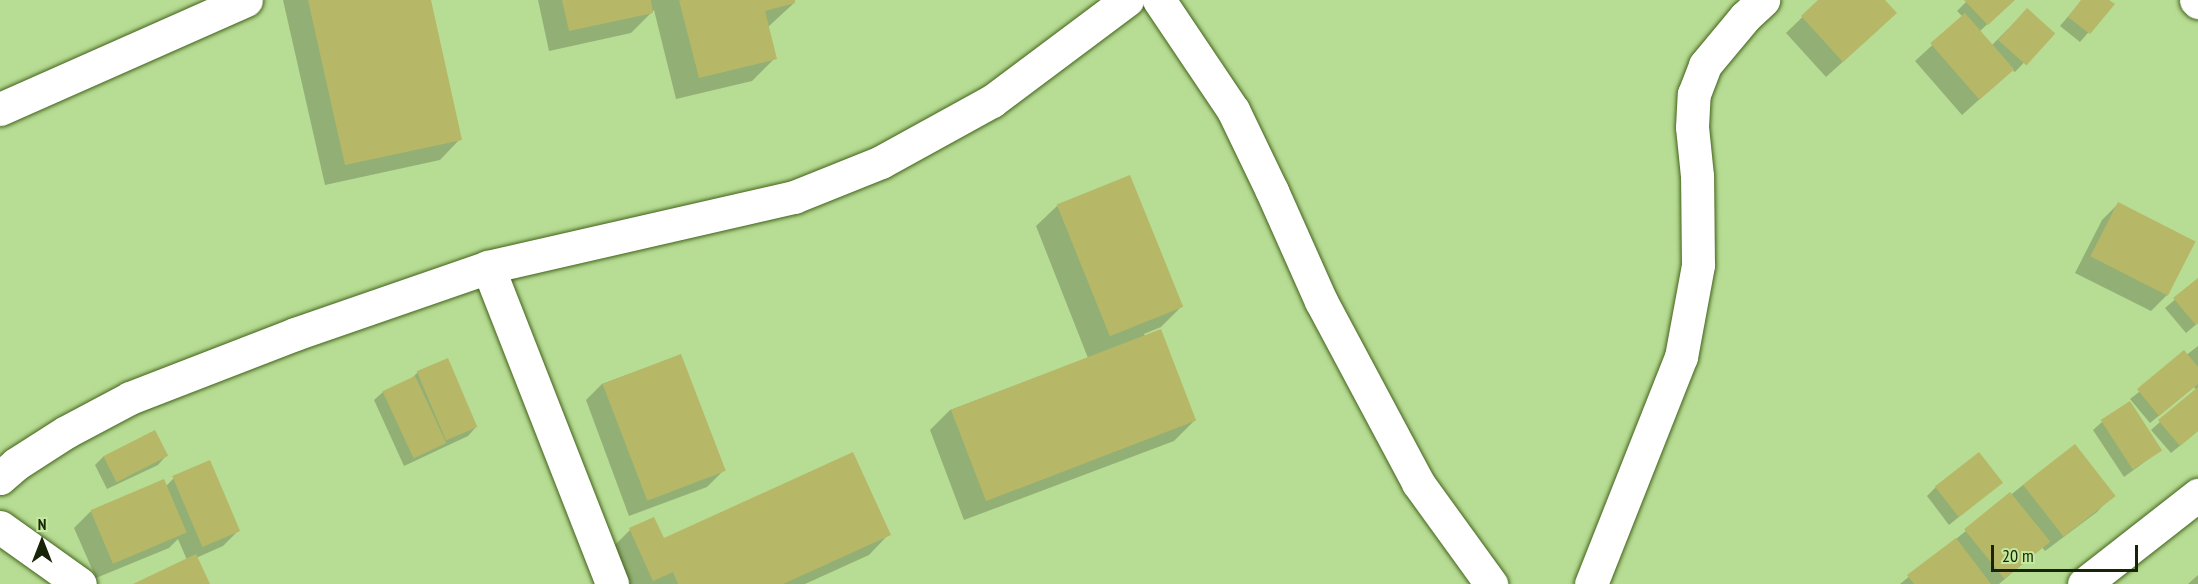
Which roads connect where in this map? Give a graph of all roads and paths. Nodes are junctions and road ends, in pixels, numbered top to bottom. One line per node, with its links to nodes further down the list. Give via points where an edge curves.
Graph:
1 (246, 0): 5 (street)
2 (1128, 0): 6 (street, via 992,100 881,162 794,197)
3 (1159, 0): 12 (street, via 1233,110 1321,301 1418,483)
4 (1763, 0): 13 (street, via 1705,65 1694,94 1698,266 1681,357)
5 (0, 109)
6 (488, 267): 7 (street, via 295,334 130,398 66,432); 11 (street)
7 (0, 478)
8 (2198, 495): 14 (street)
9 (0, 527): 10 (street)
10 (80, 584)
11 (612, 584)
12 (1491, 584)
13 (1591, 584)
14 (2084, 584)

